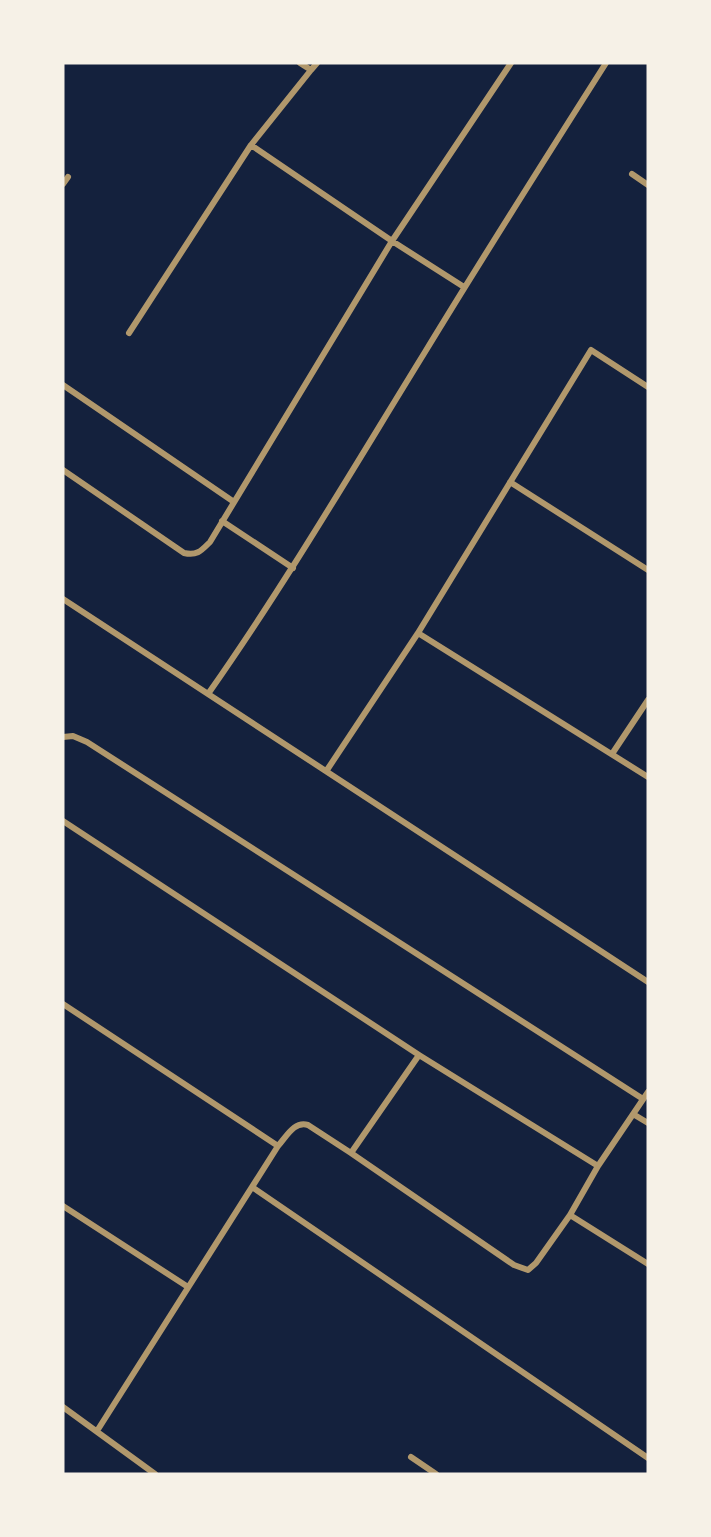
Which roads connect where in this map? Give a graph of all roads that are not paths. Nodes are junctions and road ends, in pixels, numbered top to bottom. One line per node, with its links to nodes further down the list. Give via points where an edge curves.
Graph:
1 (300, 63): 5 (street)
2 (316, 63): 5 (street)
3 (510, 63): 11 (street)
4 (606, 63): 12 (street)
5 (310, 70): 6 (street)
6 (251, 146): 11 (street); 13 (street)
7 (632, 174): 10 (street)
8 (68, 177): 9 (street)
9 (63, 184)
10 (648, 185)
11 (392, 242): 12 (street); 18 (street)
12 (464, 287): 20 (street)
13 (129, 333)
14 (63, 385): 18 (street)
15 (648, 387): 17 (street, via 591,350)
16 (63, 470): 19 (street, via 184,553 194,555 201,551)
17 (510, 483): 21 (street); 23 (street)
18 (234, 502): 19 (street)
19 (222, 521): 20 (street)
20 (293, 568): 24 (street)
21 (648, 570)
22 (63, 599): 24 (street)
23 (418, 633): 27 (street); 28 (street)
24 (208, 694): 28 (street)
25 (648, 700): 27 (street)
26 (63, 737): 35 (street, via 73,736 87,742)
27 (612, 754): 29 (street)
28 (327, 770): 31 (street)
29 (648, 777)
30 (63, 822): 33 (street)
31 (648, 982)
32 (63, 1004): 38 (street)
33 (419, 1055): 39 (street); 40 (street)
34 (648, 1092): 35 (street)
35 (643, 1099): 36 (street)
36 (633, 1113): 37 (street); 40 (street)
37 (648, 1123)
38 (278, 1146): 39 (street, via 301,1123); 41 (street)
39 (351, 1153): 43 (street, via 514,1265 528,1270)
40 (598, 1166): 43 (street)
41 (252, 1187): 45 (street); 49 (street)
42 (63, 1206): 45 (street)
43 (570, 1215): 44 (street)
44 (648, 1264)
45 (188, 1287): 47 (street)
46 (63, 1407): 47 (street)
47 (97, 1431): 50 (street)
48 (411, 1457): 51 (street)
49 (648, 1458)
50 (155, 1474)
51 (436, 1474)

